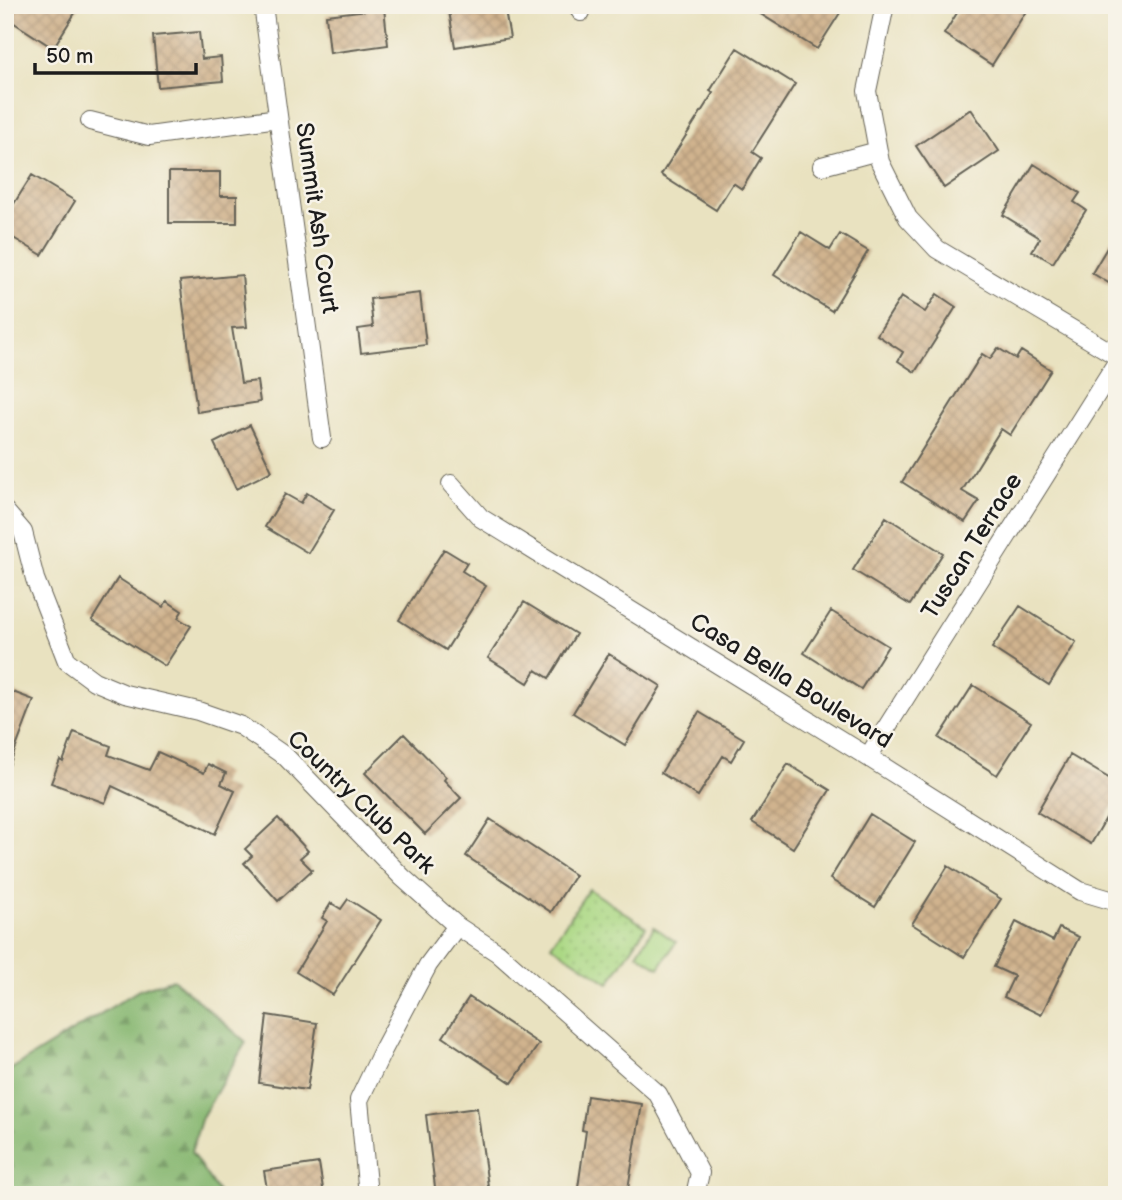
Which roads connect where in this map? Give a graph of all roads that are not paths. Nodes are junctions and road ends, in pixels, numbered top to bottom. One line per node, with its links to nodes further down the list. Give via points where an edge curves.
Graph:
1 (263, 5): 3 (street, Summit Ash Court)
2 (885, 5): 5 (street, via 867,91)
3 (278, 118): 4 (street, via 149,136); 9 (street, Summit Ash Court)
4 (90, 121)
5 (878, 151): 6 (street); 7 (street, via 908,218 937,249)
6 (822, 166)
7 (1117, 356)
8 (1117, 362): 12 (street, Tuscan Terrace)
9 (322, 438)
10 (451, 484): 12 (street, Casa Bella Boulevard, via 481,518)
11 (5, 511): 14 (street, Country Club Park, via 23,532 66,661 94,681 125,694 241,726 286,757 402,877)
12 (868, 757): 13 (street, Casa Bella Boulevard, via 1080,891)
13 (1117, 902)
14 (457, 926): 15 (street, via 428,965 359,1100); 16 (street, Country Club Park, via 498,953 658,1094 700,1172)
15 (368, 1195)
16 (695, 1195)

